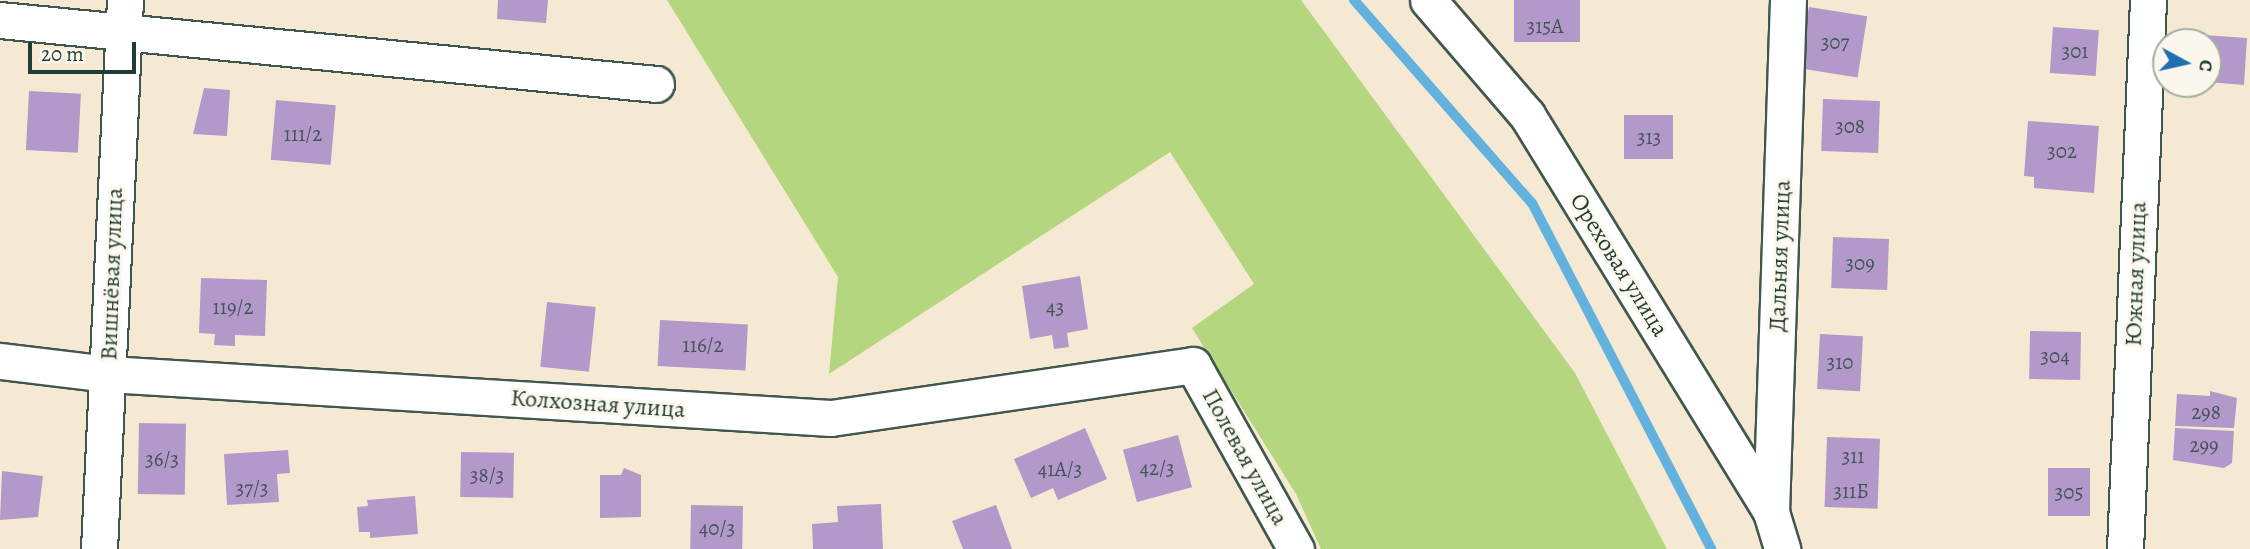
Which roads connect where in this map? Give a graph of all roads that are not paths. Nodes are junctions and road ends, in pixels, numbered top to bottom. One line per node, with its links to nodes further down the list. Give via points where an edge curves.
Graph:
1 (1428, 0): 10 (street, Ореховая улица, via 1527,115)
2 (1788, 0): 10 (street, Дальняя улица)
3 (2148, 0): 14 (street, Южная улица)
4 (124, 15): 5 (street); 6 (street); 9 (street, Вишнёвая улица)
5 (0, 20)
6 (656, 84)
7 (0, 361): 9 (street, Колхозная улица)
8 (1193, 365): 9 (street, Колхозная улица, via 831,418); 12 (street, Полевая улица)
9 (108, 374): 11 (street, Вишнёвая улица)
10 (1771, 512): 13 (street, Ореховая улица)
11 (99, 549)
12 (1296, 549)
13 (1782, 549)
14 (2125, 549)

